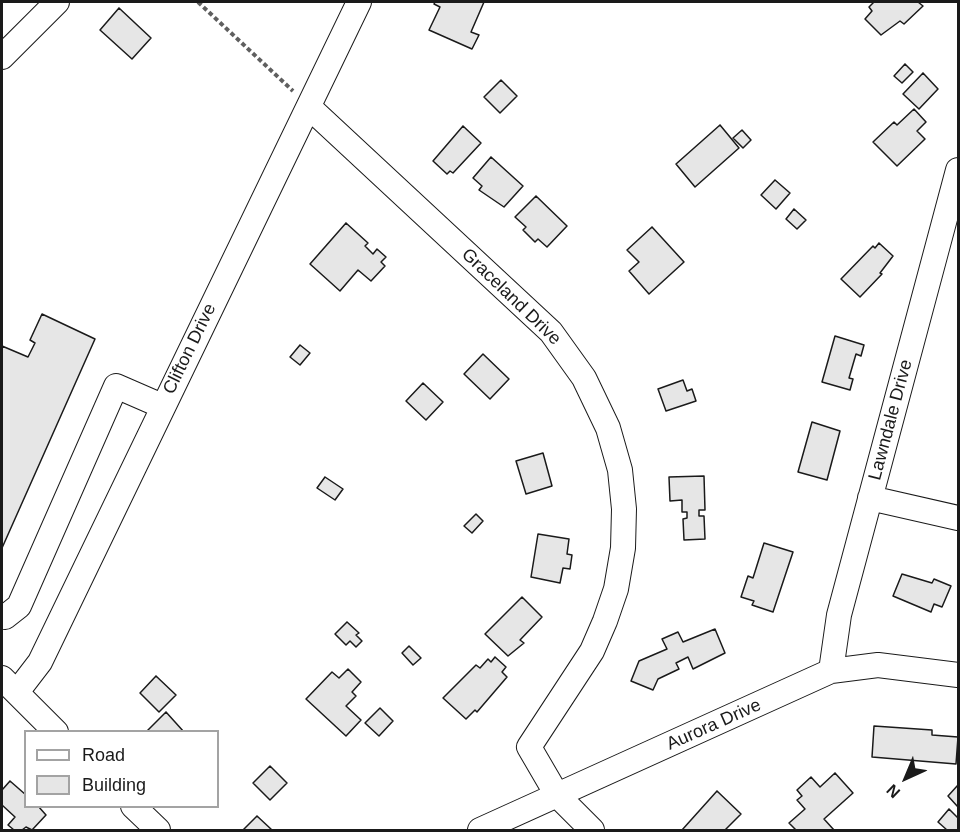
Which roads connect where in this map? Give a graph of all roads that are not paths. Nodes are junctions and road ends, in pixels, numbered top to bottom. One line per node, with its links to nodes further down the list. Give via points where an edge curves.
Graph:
1 (57, 2): 3 (street)
2 (360, 2): 4 (street, Clifton Drive)
3 (2, 57)
4 (309, 107): 6 (street, Clifton Drive); 14 (street, Graceland Drive, via 551,332 584,378 608,428 620,470 624,509 616,589 592,651 529,747)
5 (958, 170): 7 (street, Lawndale Drive)
6 (162, 406): 9 (street, via 117,386 20,606); 12 (street, Clifton Drive, via 40,662)
7 (870, 498): 8 (street); 10 (street, Lawndale Drive, via 839,615)
8 (958, 518)
9 (2, 616)
10 (831, 671): 11 (street, Aurora Drive, via 878,665); 14 (street, Aurora Drive)
11 (958, 675)
12 (9, 685): 13 (street)
13 (54, 730)
14 (557, 795): 17 (street, Aurora Drive); 18 (street)
15 (134, 808): 16 (street)
16 (158, 831)
17 (480, 831)
18 (592, 831)

